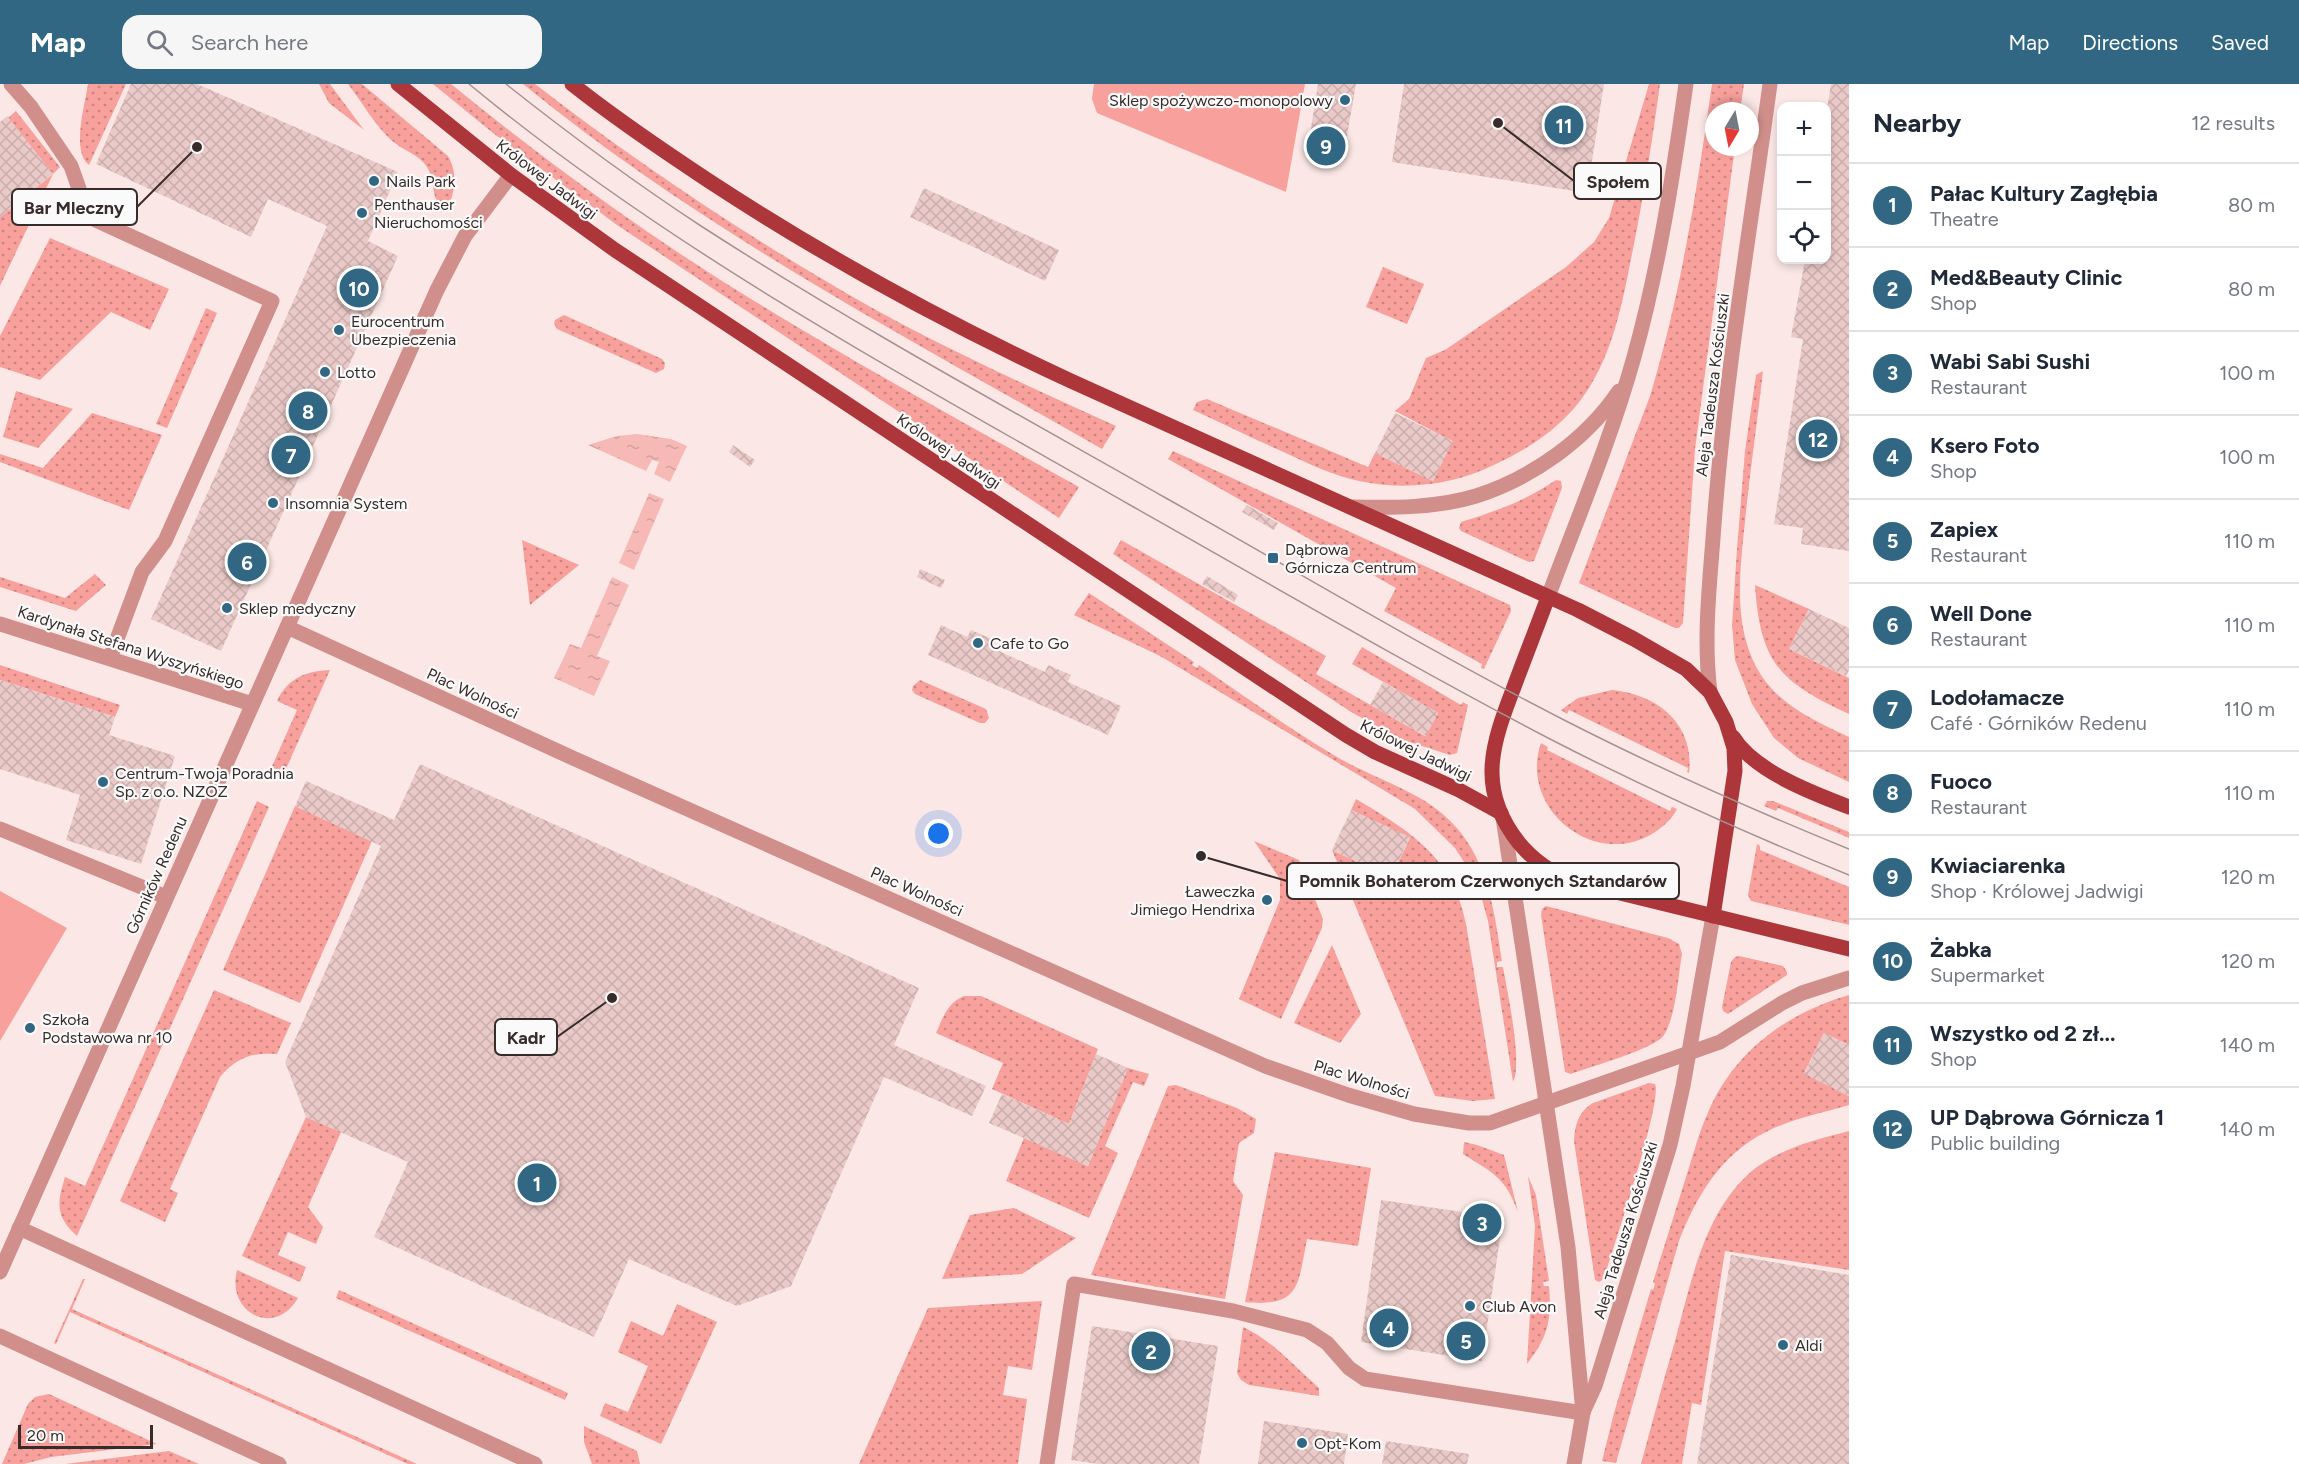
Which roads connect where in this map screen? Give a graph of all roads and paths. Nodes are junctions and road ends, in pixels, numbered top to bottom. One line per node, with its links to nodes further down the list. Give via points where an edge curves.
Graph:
1 (11, 84): 12 (street, via 71,166 89,217 272,301 165,541 142,572)
2 (398, 84): 6 (main road, Królowej Jadwigi)
3 (572, 84): 8 (main road, via 731,195 889,290 999,348)
4 (1686, 84): 7 (street, via 1660,248)
5 (1770, 84): 13 (street, Aleja Tadeusza Kościuszki, via 1717,482 1706,642)
6 (511, 175): 11 (street, Górników Redenu, via 465,236 436,290); 17 (main road, Królowej Jadwigi, via 704,310 1346,735)
7 (1628, 376): 8 (street, via 1593,424 1557,454 1519,478 1451,501 1405,507); 9 (street)
8 (1352, 507): 9 (main road)
9 (1548, 597): 13 (main road, via 1686,669); 17 (main road, via 1494,742 1492,770)
10 (0, 624): 12 (street, Kardynała Stefana Wyszyńskiego)
11 (287, 627): 14 (street, Górników Redenu); 24 (street, Plac Wolności, via 1281,1073 1414,1114 1469,1123 1490,1123)
12 (110, 658): 14 (street, Kardynała Stefana Wyszyńskiego)
13 (1710, 692): 15 (main road)
14 (252, 704): 19 (street, Górników Redenu)
15 (1731, 735): 16 (main road, via 1759,764); 20 (main road, via 1734,778)
16 (1849, 807)
17 (1502, 816): 20 (main road, via 1532,856 1563,878); 24 (street, Aleja Tadeusza Kościuszki)
18 (0, 829): 19 (street)
19 (166, 897): 25 (street, Górników Redenu)
20 (1713, 916): 21 (main road); 23 (street, Aleja Tadeusza Kościuszki)
21 (1849, 949)
22 (1849, 978): 23 (street, via 1802,993 1720,1042)
23 (1689, 1054): 24 (street); 28 (street, Aleja Tadeusza Kościuszki, via 1664,1165)
24 (1546, 1103): 28 (street, Aleja Tadeusza Kościuszki, via 1568,1247)
25 (19, 1228): 26 (street, Górników Redenu); 30 (street)
26 (0, 1272)
27 (0, 1336): 29 (street)
28 (1582, 1413): 31 (street, via 1365,1379 1307,1330 1233,1311 1074,1284); 32 (street, Aleja Tadeusza Kościuszki)
29 (279, 1464)
30 (535, 1464)
31 (1047, 1464)
32 (1574, 1464)

